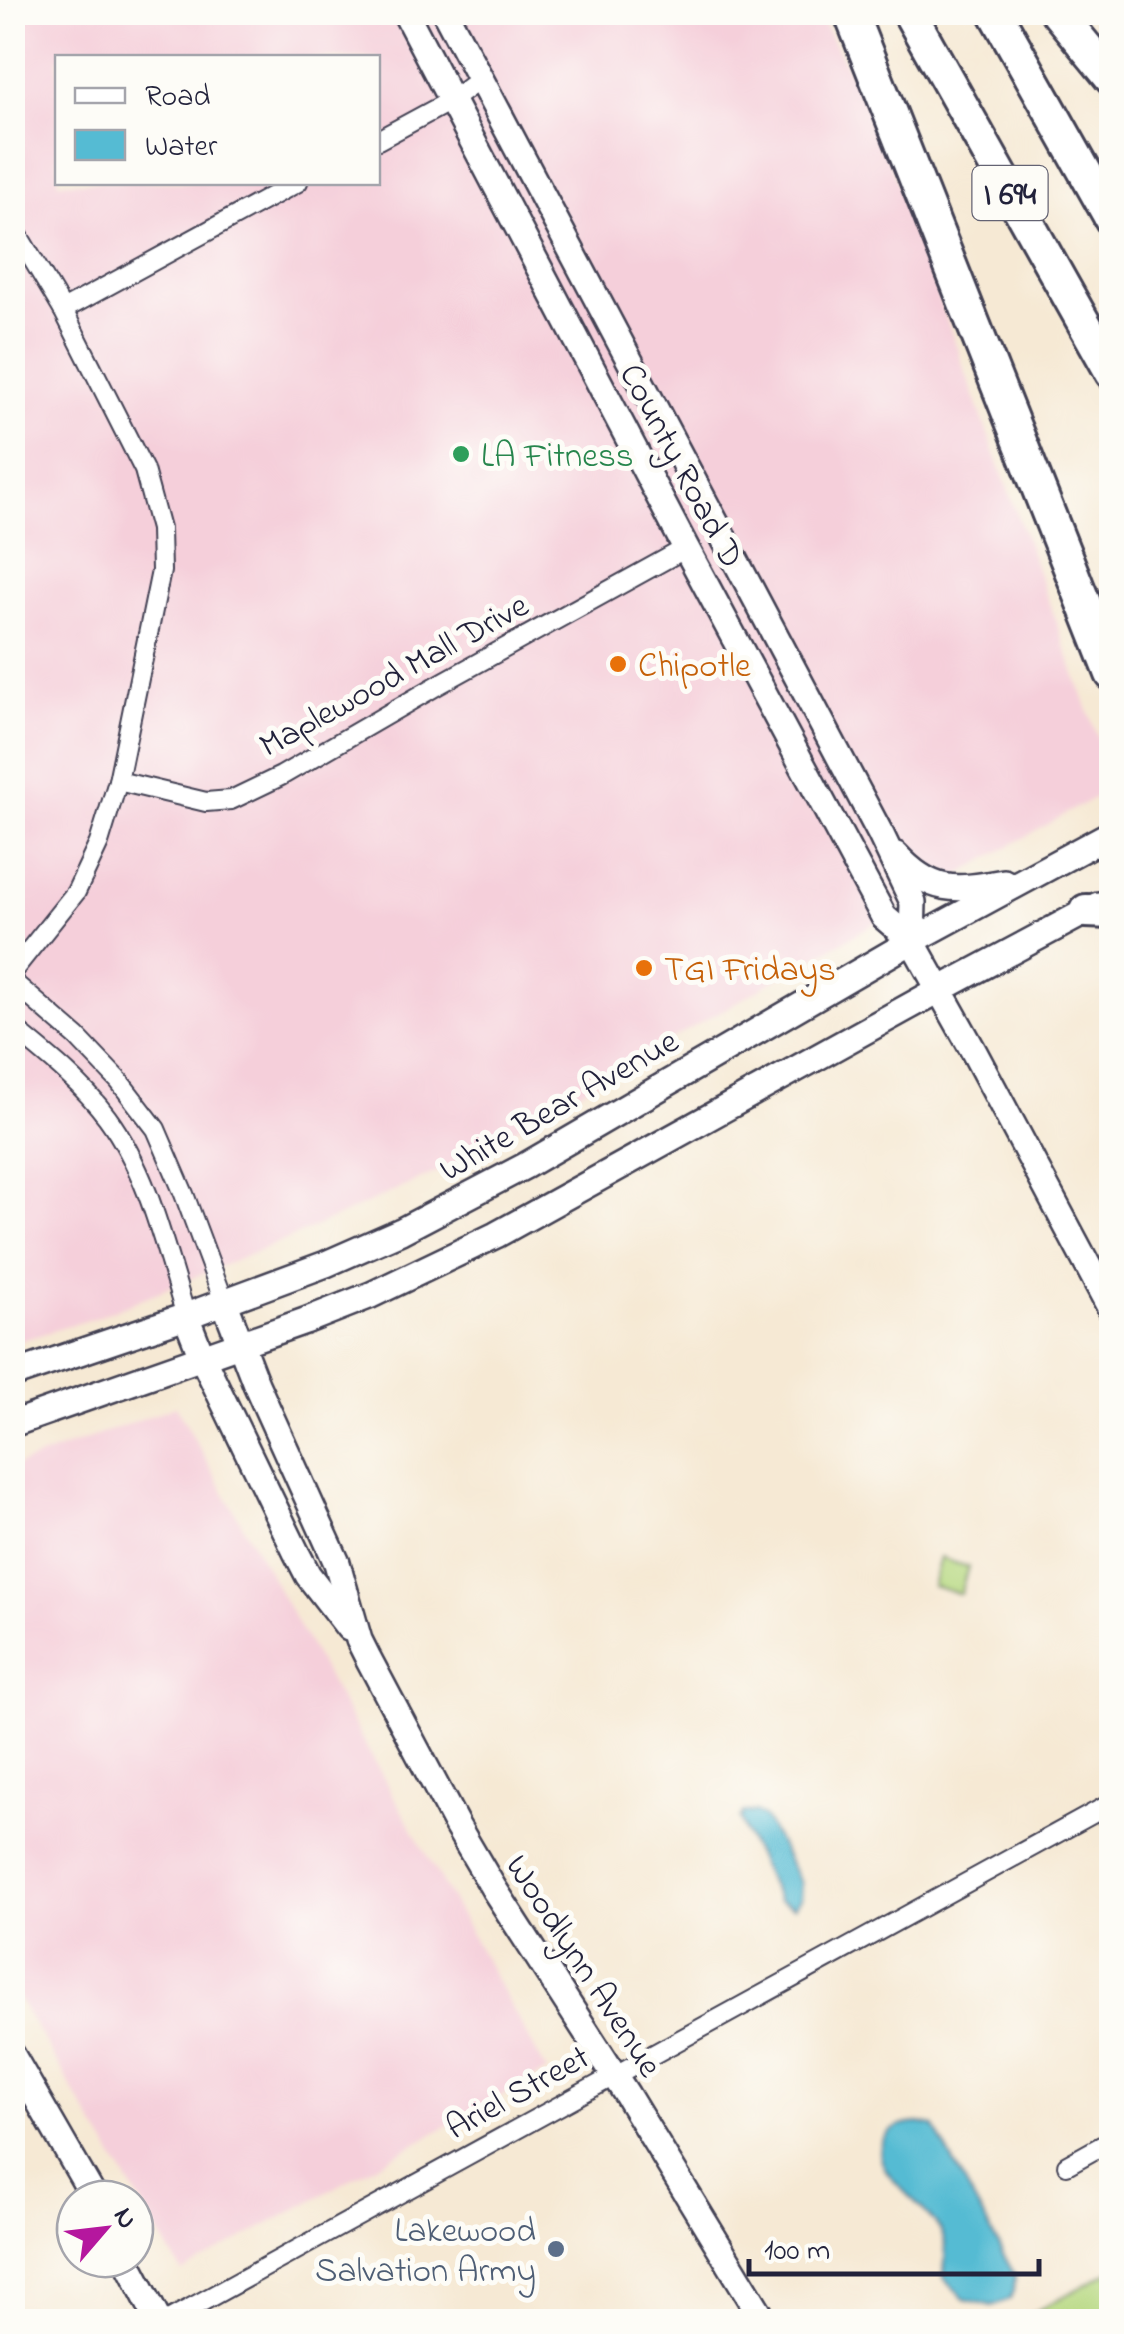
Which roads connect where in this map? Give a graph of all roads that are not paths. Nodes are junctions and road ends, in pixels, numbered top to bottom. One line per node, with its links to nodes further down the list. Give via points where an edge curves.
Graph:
1 (405, 12): 9 (street, County Road D)
2 (445, 12): 7 (street, County Road D)
3 (850, 12): 17 (highway)
4 (909, 12): 15 (highway, I 694)
5 (995, 12): 12 (highway, I 694)
6 (1057, 12): 8 (highway)
7 (480, 79): 9 (street); 20 (street, County Road D)
8 (1112, 80)
9 (452, 100): 10 (street); 16 (street, County Road D)
10 (380, 139)
11 (292, 185): 14 (street)
12 (1112, 220)
13 (12, 224): 14 (street)
14 (63, 310): 18 (street, via 144,470 160,529 161,572)
15 (1112, 373)
16 (686, 548): 18 (street, Maplewood Mall Drive, via 230,800 206,802); 23 (street, County Road D, via 884,917)
17 (1112, 674)
18 (118, 781): 24 (street, via 76,892)
19 (1112, 833): 21 (street, White Bear Avenue)
20 (881, 835): 21 (street, via 910,869 937,886); 23 (street, County Road D, via 912,902)
21 (1028, 878): 23 (street, White Bear Avenue)
22 (1103, 907): 26 (street)
23 (912, 941): 26 (street, County Road D); 28 (street, White Bear Avenue, via 458,1203)
24 (12, 972)
25 (12, 981): 28 (street, via 77,1036 156,1129)
26 (938, 990): 29 (street, County Road D); 31 (street, via 496,1235 371,1295)
27 (12, 1027): 30 (street, via 107,1116 138,1169)
28 (224, 1302): 30 (street, White Bear Avenue); 31 (street, Woodlynn Avenue)
29 (1112, 1311)
30 (186, 1316): 32 (street, Woodlynn Avenue); 33 (street, White Bear Avenue)
31 (240, 1345): 32 (street); 35 (street, Woodlynn Avenue, via 337,1564)
32 (203, 1359): 34 (street); 35 (street, Woodlynn Avenue, via 308,1575)
33 (12, 1376)
34 (12, 1424)
35 (358, 1640): 38 (street, Woodlynn Avenue, via 457,1826)
36 (1112, 1803): 38 (street, Ariel Street)
37 (12, 2055): 41 (street)
38 (613, 2075): 43 (street, Ariel Street); 44 (street, Woodlynn Avenue)
39 (1112, 2140): 40 (street)
40 (1067, 2165)
41 (83, 2179)
42 (137, 2279): 43 (street)
43 (162, 2322)
44 (765, 2322)

